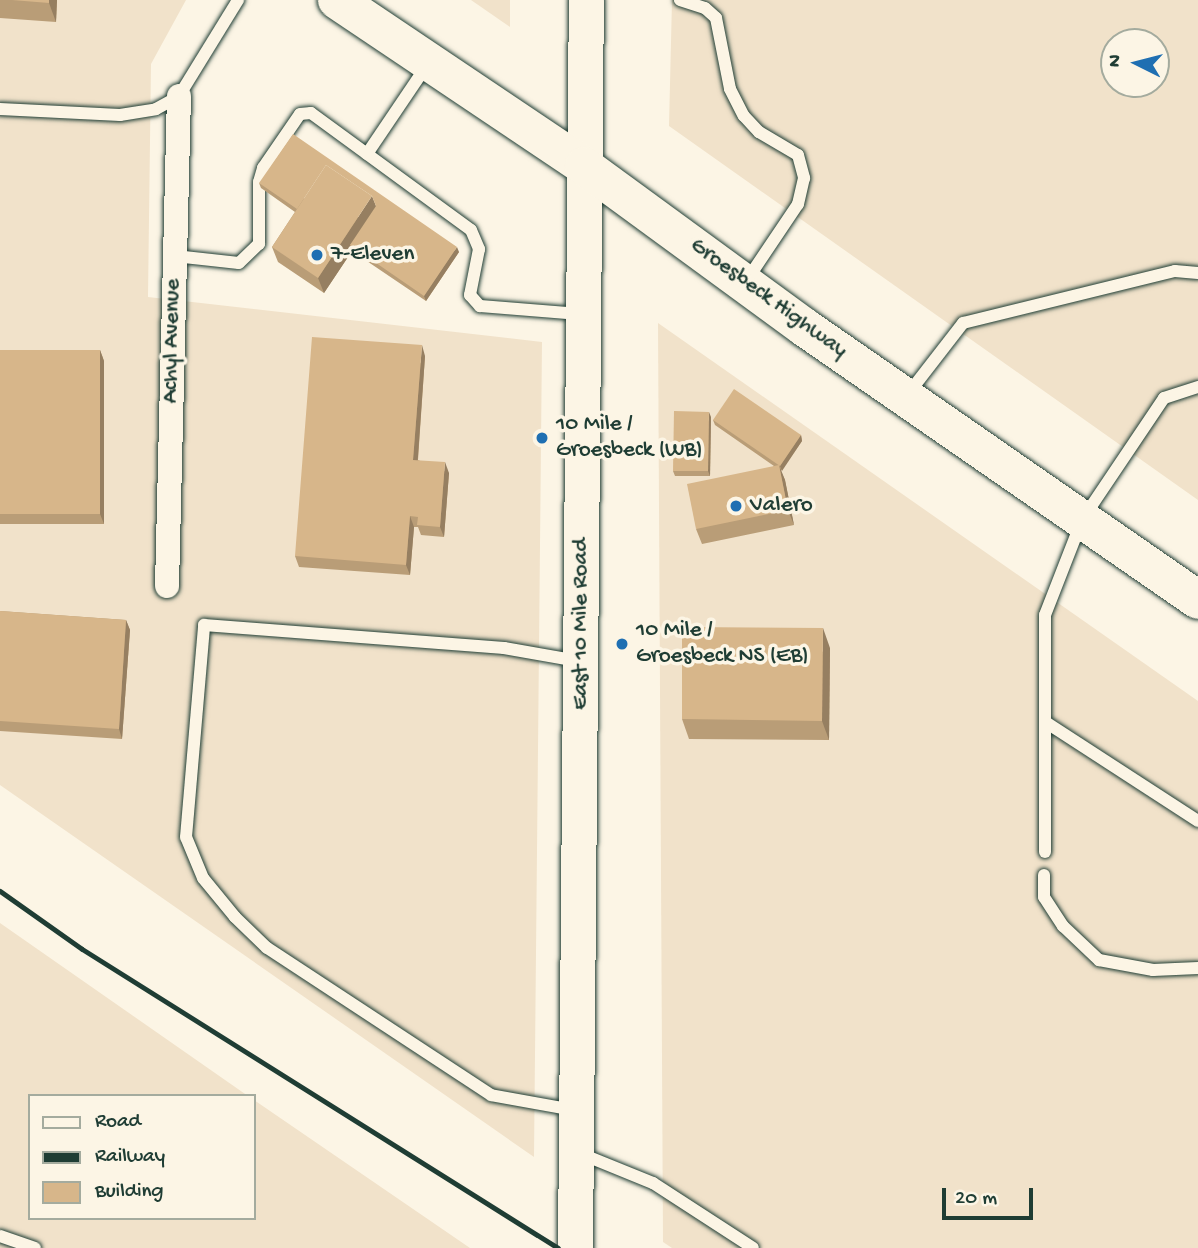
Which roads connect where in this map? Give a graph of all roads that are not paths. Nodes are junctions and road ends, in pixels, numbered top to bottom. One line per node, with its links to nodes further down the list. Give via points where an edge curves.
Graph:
1 (238, 0): 6 (lane)
2 (337, 0): 5 (main road, Groesbeck Highway)
3 (586, 0): 9 (main road, East 10 Mile Road)
4 (680, 0): 12 (lane, via 705,8 716,18 730,89 744,116 759,132 798,155 804,178 798,204)
5 (429, 62): 8 (lane); 9 (main road, Groesbeck Highway)
6 (179, 96): 7 (lane, via 156,109 120,115); 10 (street, Achyl Avenue)
7 (0, 109)
8 (367, 154): 10 (lane, via 311,113 300,114 263,168 259,244 239,263); 13 (lane, via 471,230 479,248 470,296 480,306)
9 (584, 166): 12 (main road, Groesbeck Highway); 13 (main road, East 10 Mile Road)
10 (175, 256): 17 (street, Achyl Avenue)
11 (1198, 272): 15 (lane, via 1175,271 963,323)
12 (745, 284): 15 (main road, Groesbeck Highway)
13 (584, 314): 19 (main road, East 10 Mile Road)
14 (1198, 387): 16 (lane, via 1164,398)
15 (906, 397): 16 (main road, Groesbeck Highway)
16 (1082, 520): 18 (main road, Groesbeck Highway); 20 (lane, via 1045,615)
17 (167, 586)
18 (1198, 600)
19 (582, 662): 25 (main road, East 10 Mile Road); 25 (lane, via 504,648 204,625 186,837 203,878 267,948 491,1095)
20 (1046, 723): 21 (lane); 22 (lane)
21 (1198, 821)
22 (1045, 852)
23 (1044, 875): 24 (lane, via 1044,897 1056,916 1099,960 1153,970)
24 (1198, 968)
25 (576, 1111): 26 (main road, East 10 Mile Road)
26 (576, 1152): 29 (main road, East 10 Mile Road); 30 (lane, via 653,1183)
27 (0, 1236): 28 (lane)
28 (35, 1248)
29 (575, 1248)
30 (753, 1248)

